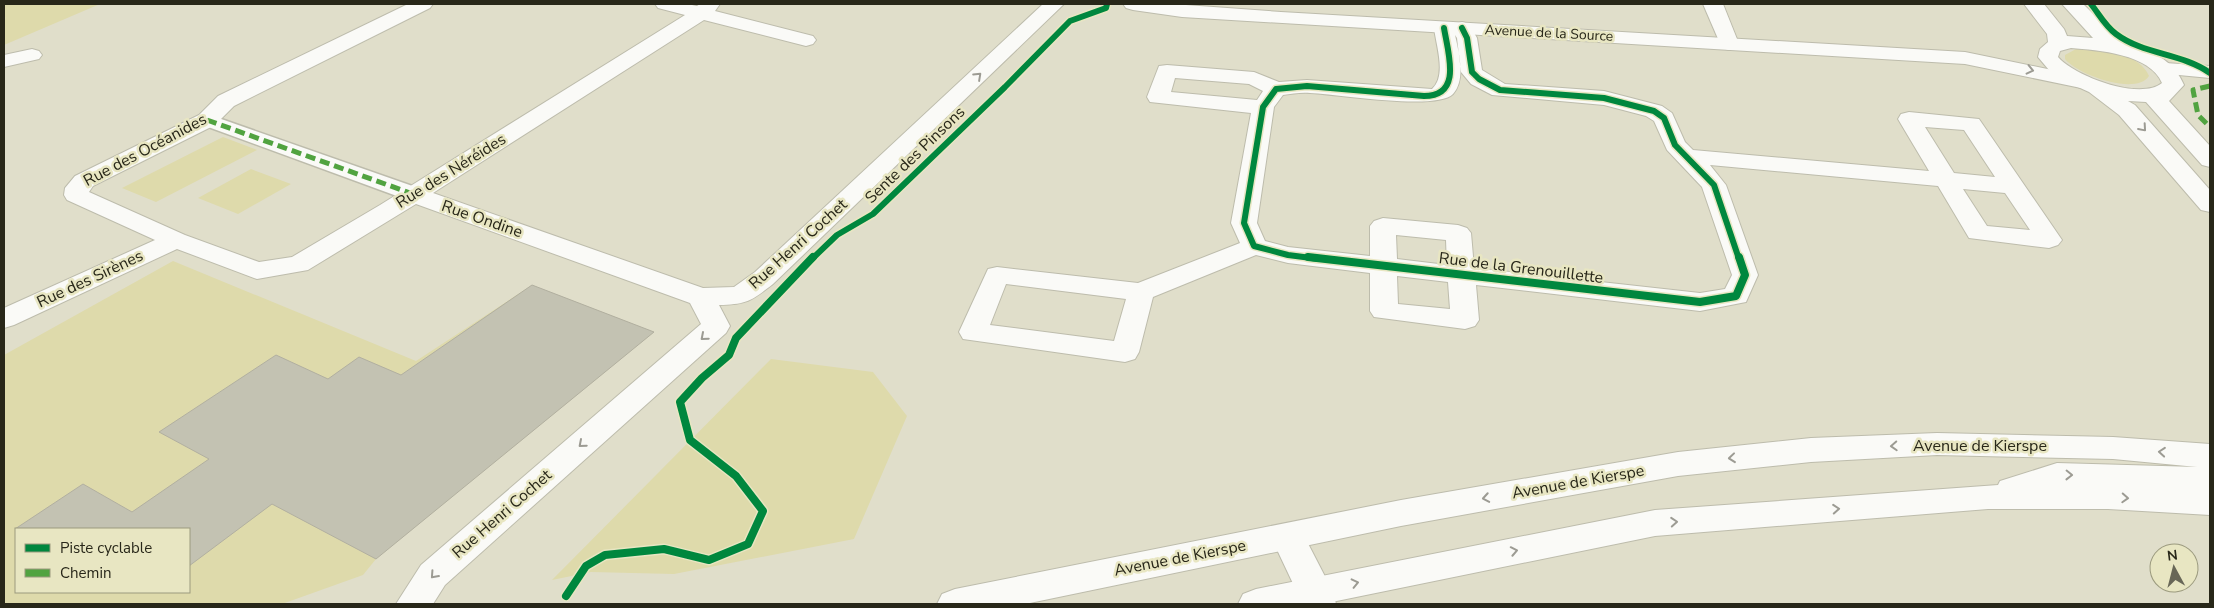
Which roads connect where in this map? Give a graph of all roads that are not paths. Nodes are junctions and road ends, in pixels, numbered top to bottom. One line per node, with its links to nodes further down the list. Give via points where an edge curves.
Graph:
1 (423, 4): 22 (street, Rue des Océanides, via 226,101)
2 (666, 4): 8 (street)
3 (1054, 4): 34 (street, Rue Henri Cochet, one-way to 3, via 740,296 764,278)
4 (1134, 4): 9 (street, Avenue de la Source, via 1182,11)
5 (1713, 4): 11 (street)
6 (2034, 4): 12 (street, via 2057,33)
7 (2072, 4): 13 (street, via 2102,35)
8 (706, 8): 10 (street); 27 (street, Rue des Néréides)
9 (1453, 28): 11 (street, Avenue de la Source); 18 (street); 19 (street, via 1468,38 1472,72)
10 (806, 40)
11 (1729, 44): 15 (street, Avenue de la Source)
12 (2053, 47): 13 (street, Avenue de la Source, via 2087,42); 15 (street, Avenue de la Source); 21 (street, via 2048,57 2054,65)
13 (2123, 49): 20 (street, via 2150,60)
14 (32, 54): 16 (street)
15 (1965, 58): 21 (street, Avenue de la Source, one-way to 21)
16 (4, 61)
17 (2210, 72): 20 (street)
18 (1450, 76): 19 (street, Rue de la Grenouillette); 30 (street, via 1439,95 1307,86 1270,98 1244,223)
19 (1479, 79): 23 (street, Rue de la Grenouillette, via 1500,90 1604,98 1654,111 1664,118 1675,145)
20 (2165, 81): 21 (street, Avenue de la Source, via 2134,94); 24 (street, via 2157,101)
21 (2087, 84): 28 (street, one-way to 28, via 2127,110)
22 (207, 120): 27 (street, Rue Ondine); 29 (street, Rue des Océanides, via 84,181 77,188 76,195)
23 (1686, 156): 25 (street); 32 (street, Rue de la Grenouillette, via 1714,186 1745,275 1736,296 1700,302)
24 (2210, 160)
25 (1946, 180): 26 (street); 26 (street, via 1978,232 2049,240); 26 (street, via 1909,119 1972,124)
26 (2013, 186)
27 (414, 194): 29 (street, Rue des Néréides, via 299,264 270,270 257,271); 34 (street, Rue Ondine)
28 (2210, 205)
29 (176, 240): 35 (street, Rue des Sirènes)
30 (1254, 246): 31 (street, Rue de la Grenouillette, via 1288,255); 33 (street)
31 (1384, 266): 32 (street, Rue de la Grenouillette); 32 (street, Rue de la Grenouillette, via 1383,226 1458,233); 32 (street, Rue de la Grenouillette, via 1384,311 1465,320)
32 (1461, 275)
33 (1141, 292): 33 (street, via 1125,352 973,332 998,274)
34 (701, 297): 42 (street, Rue Henri Cochet, one-way to 42, via 716,326 433,575)
35 (4, 319)
36 (2210, 456): 40 (street, Avenue de Kierspe, one-way to 40, via 2113,448 1946,444 1811,450 1678,464 1401,513)
37 (2210, 479): 38 (street, one-way to 37, via 2056,475)
38 (1988, 497): 39 (street, one-way to 39, via 2108,497); 41 (street, one-way to 38, via 1401,572 1655,523)
39 (2210, 502)
40 (1288, 537): 41 (street); 43 (street, Avenue de Kierspe)
41 (1316, 598): 44 (street)
42 (414, 604)
43 (955, 604)
44 (1256, 604)

